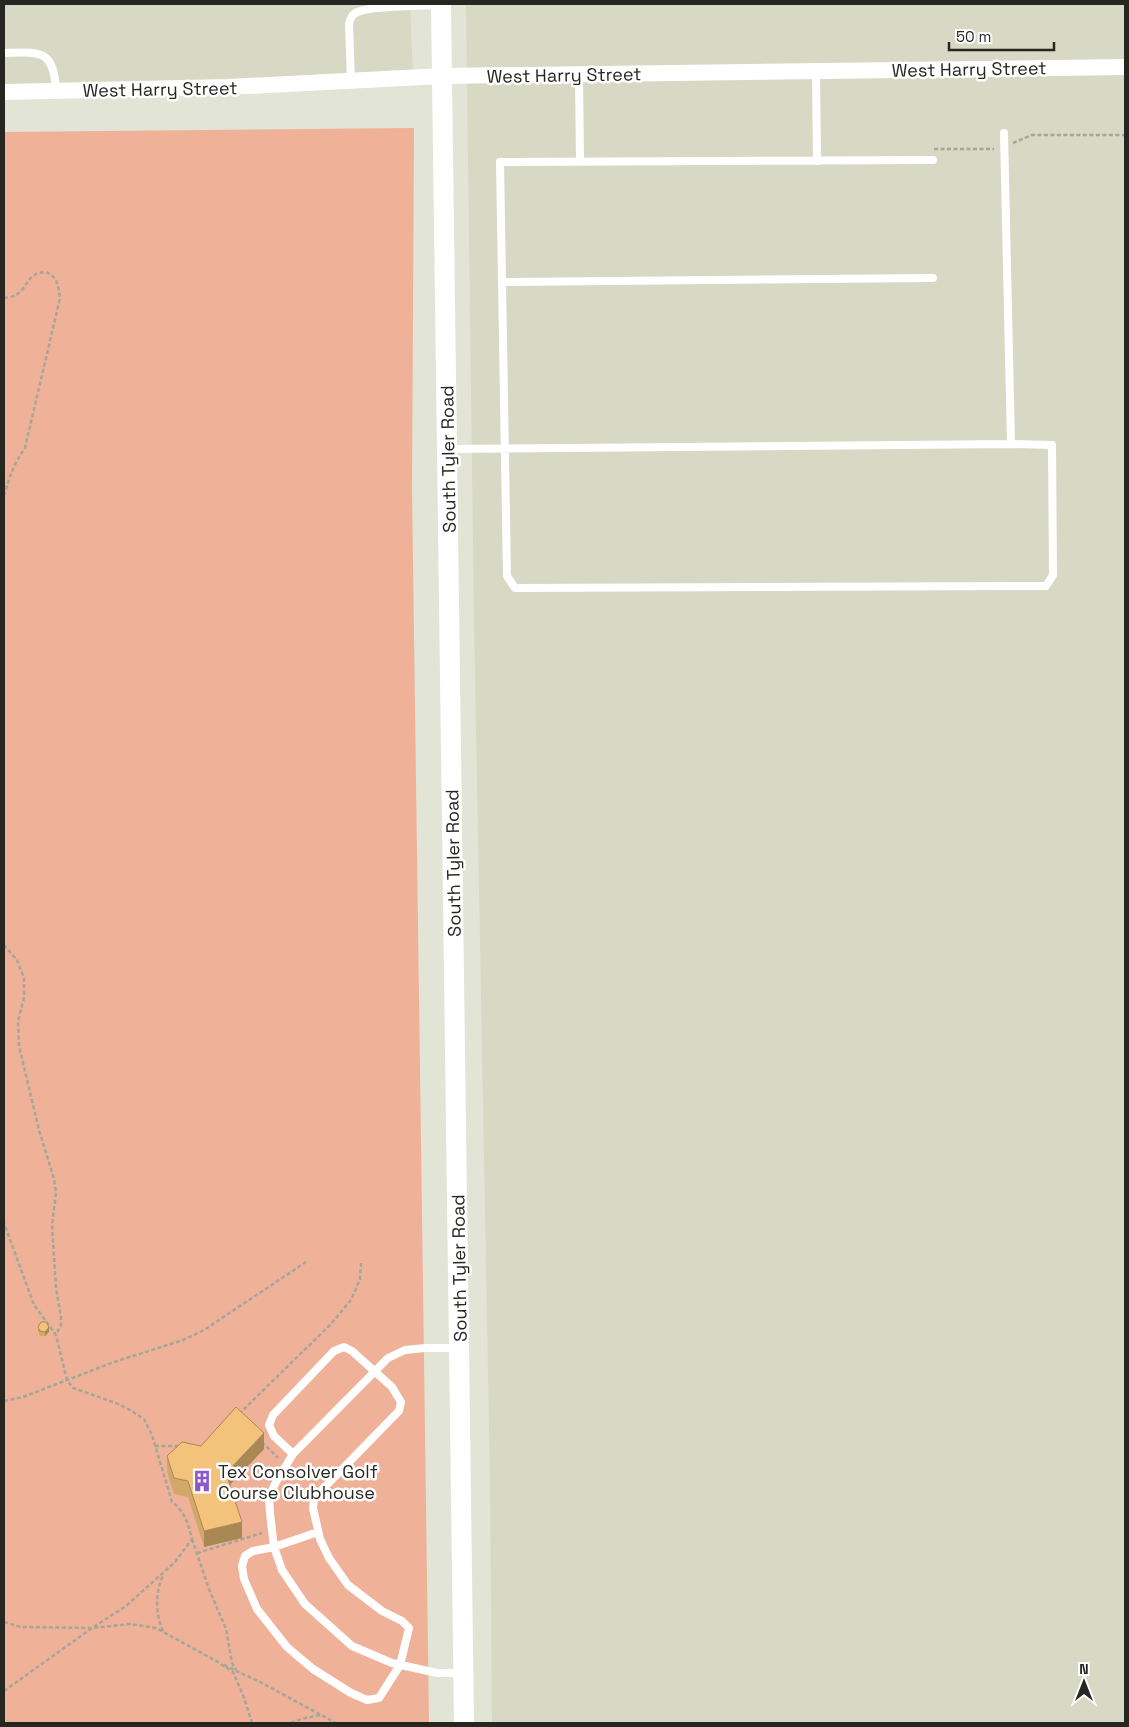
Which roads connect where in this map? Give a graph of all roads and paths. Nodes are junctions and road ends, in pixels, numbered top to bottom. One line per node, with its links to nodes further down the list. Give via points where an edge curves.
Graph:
1 (441, 4): 2 (lane); 7 (street, South Tyler Road)
2 (387, 6): 8 (lane, via 360,11 350,19)
3 (4, 54): 9 (lane, via 33,52 49,60 55,75)
4 (1125, 67): 5 (street, West Harry Street)
5 (816, 72): 6 (street, West Harry Street); 13 (lane)
6 (579, 75): 7 (street, West Harry Street); 14 (lane)
7 (442, 76): 8 (street, West Harry Street); 19 (street, South Tyler Road)
8 (351, 81): 9 (street, West Harry Street, via 228,88)
9 (56, 91): 10 (street, West Harry Street)
10 (4, 92)
11 (1004, 134): 18 (lane)
12 (933, 160): 13 (lane)
13 (817, 161): 14 (lane)
14 (580, 162): 16 (lane, via 500,162)
15 (933, 278): 16 (lane)
16 (502, 282): 20 (lane)
17 (4, 298): 21 (path, via 15,295 34,274 46,272 54,276 60,298 25,448 14,465)
18 (1011, 444): 20 (lane); 20 (lane, via 1052,445 1053,575 1046,586 515,588 507,576)
19 (447, 449): 20 (lane); 27 (street, South Tyler Road)
20 (506, 449)
21 (4, 496)
22 (4, 945): 26 (path, via 17,960 24,978 24,998 18,1021 19,1046 56,1193 52,1230 61,1317)
23 (4, 1223): 26 (path, via 34,1305)
24 (306, 1262): 29 (path, via 204,1330)
25 (361, 1263): 31 (path, via 360,1278 351,1300)
26 (56, 1335): 29 (path)
27 (460, 1348): 28 (lane, via 405,1350 388,1358); 49 (street, South Tyler Road)
28 (374, 1371): 35 (lane); 35 (lane, via 352,1351 344,1348 334,1351 273,1415 269,1425 274,1436); 38 (lane, via 392,1387 401,1402 399,1410 314,1498 312,1508)
29 (66, 1380): 30 (path, via 12,1401); 33 (path, via 73,1388 116,1403 144,1419)
30 (4, 1401)
31 (236, 1417)
32 (258, 1438): 36 (path)
33 (155, 1446): 34 (path); 39 (path, via 172,1502 185,1515)
34 (188, 1447)
35 (293, 1454): 36 (lane)
36 (286, 1465): 37 (lane, via 269,1498)
37 (272, 1530): 40 (lane); 41 (path)
38 (318, 1532): 40 (lane); 47 (lane, via 329,1558 348,1585 410,1628)
39 (192, 1539): 41 (path); 42 (path)
40 (274, 1546): 47 (lane, via 282,1570 305,1604 352,1646); 47 (lane, via 253,1551 246,1556 242,1566 257,1609 286,1647 313,1669 367,1700 379,1698)
41 (197, 1553): 48 (path, via 226,1629)
42 (166, 1570): 44 (path, via 126,1606); 45 (path, via 159,1584 157,1599)
43 (4, 1622): 44 (path, via 21,1627)
44 (92, 1628): 45 (path, via 130,1624); 50 (path)
45 (164, 1632): 46 (path)
46 (218, 1662): 48 (path); 52 (path, via 233,1672)
47 (400, 1665): 49 (lane, via 437,1673)
48 (236, 1670): 51 (path)
49 (463, 1673): 55 (street, South Tyler Road)
50 (4, 1691)
51 (320, 1715): 53 (path); 54 (path)
52 (252, 1723)
53 (291, 1723)
54 (336, 1723)
55 (464, 1723)

